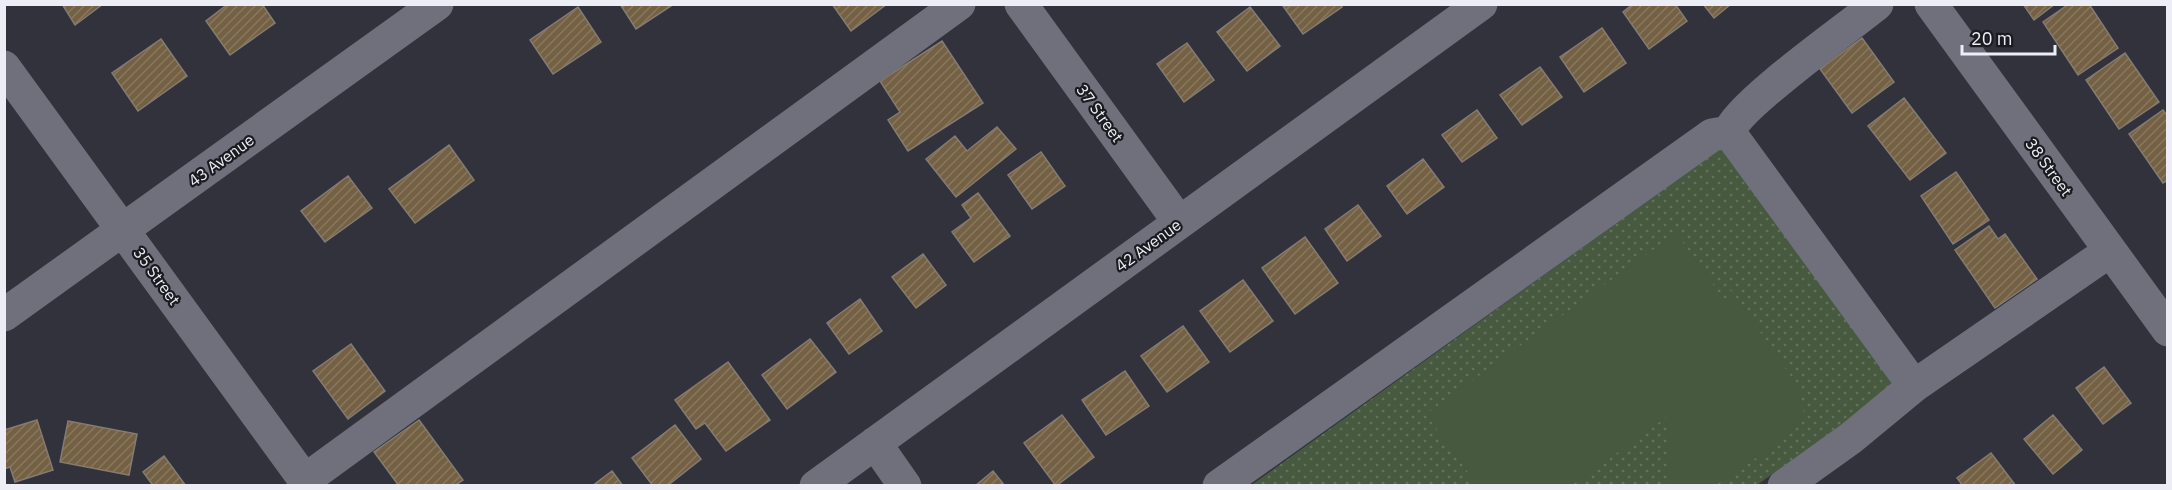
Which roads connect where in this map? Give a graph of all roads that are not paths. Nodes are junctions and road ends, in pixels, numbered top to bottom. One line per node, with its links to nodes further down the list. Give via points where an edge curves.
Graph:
1 (437, 4): 10 (street, 43 Avenue)
2 (959, 4): 16 (street)
3 (1021, 4): 9 (street, 37 Street)
4 (1481, 4): 9 (street, 42 Avenue)
5 (1877, 4): 8 (street, via 1766,91 1732,123)
6 (1931, 4): 11 (street, 38 Street)
7 (4, 67): 10 (street, 35 Street)
8 (1729, 132): 14 (street); 19 (street, via 1712,135)
9 (1179, 222): 15 (street, 42 Avenue)
10 (123, 230): 12 (street, 43 Avenue); 16 (street, 35 Street)
11 (2110, 251): 13 (street, 38 Street); 14 (street)
12 (4, 315)
13 (2168, 330)
14 (1914, 386): 20 (street)
15 (875, 443): 17 (street, 42 Avenue); 18 (street)
16 (307, 483)
17 (816, 486)
18 (905, 486)
19 (1219, 486)
20 (1784, 486)

